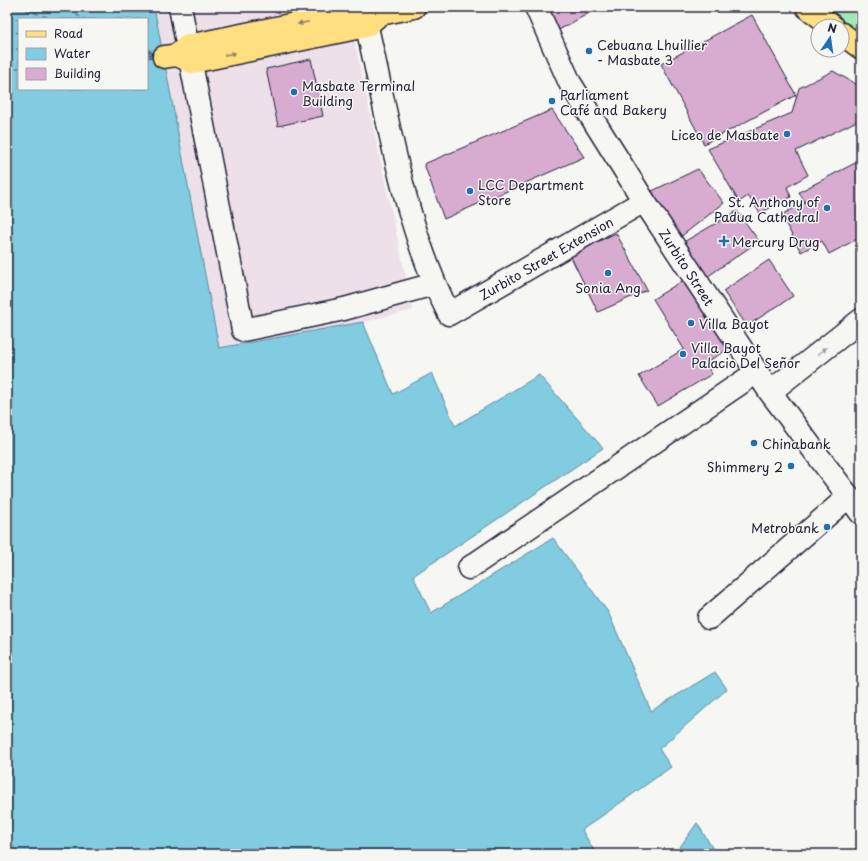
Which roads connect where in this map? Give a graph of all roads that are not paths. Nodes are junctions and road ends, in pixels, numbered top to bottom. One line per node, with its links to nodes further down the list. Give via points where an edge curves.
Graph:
1 (180, 7): 9 (street)
2 (414, 7): 5 (main road)
3 (536, 7): 10 (street, Zurbito Street, via 570,83)
4 (807, 7): 6 (main road)
5 (370, 17): 9 (main road); 11 (street, via 408,211)
6 (821, 18)
7 (850, 40): 8 (main road)
8 (861, 48)
9 (180, 55): 11 (street, via 244,330 344,309)
10 (644, 201): 11 (street, Zurbito Street Extension, via 449,314); 13 (street, Zurbito Street)
11 (434, 284)
12 (861, 320): 14 (street, one-way to 12)
13 (756, 372): 14 (street, Zurbito Street); 16 (street)
14 (770, 392): 15 (street, Zurbito Street)
15 (854, 505): 17 (street)
16 (469, 568)
17 (709, 618)

